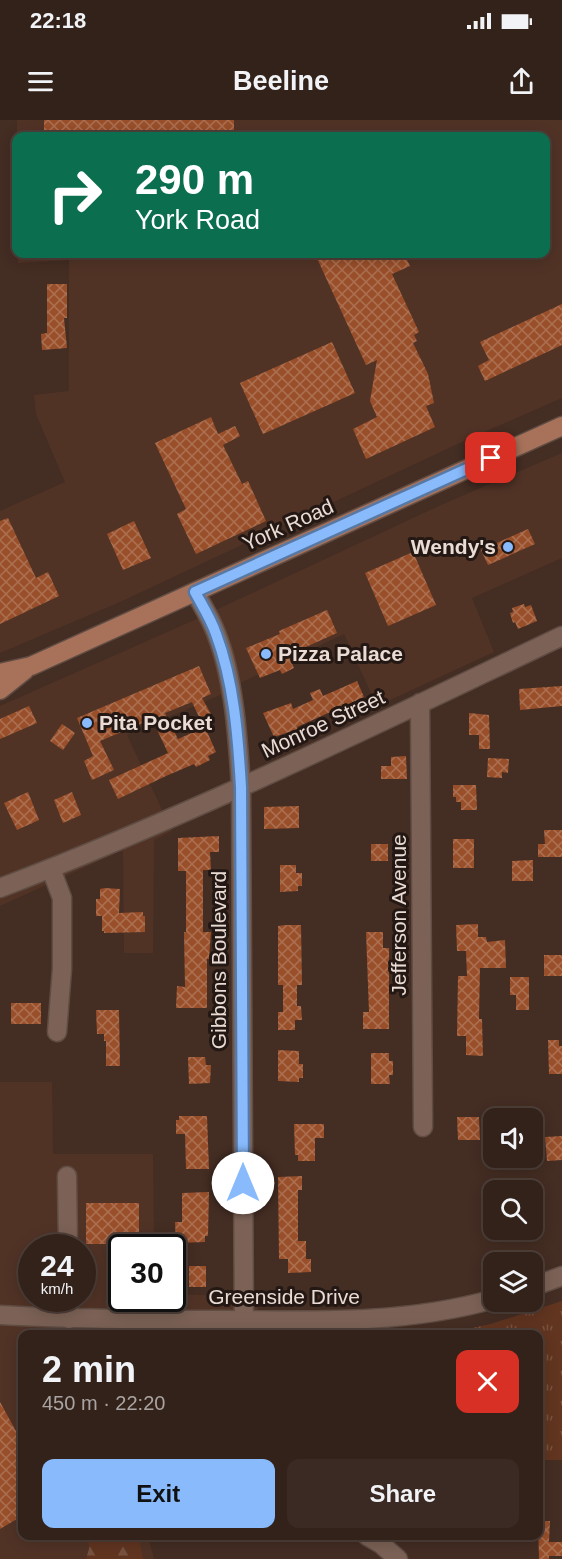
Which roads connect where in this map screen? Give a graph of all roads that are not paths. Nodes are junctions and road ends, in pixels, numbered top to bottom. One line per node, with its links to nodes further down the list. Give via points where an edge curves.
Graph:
1 (562, 426): 2 (main road, York Road)
2 (195, 592): 4 (main road, York Road); 8 (street, Gibbons Boulevard, via 216,633 225,666 234,709)
3 (562, 636): 7 (street, Monroe Street)
4 (32, 666): 5 (main road, York Road); 6 (main road, York Road)
5 (0, 674)
6 (0, 690)
7 (420, 703): 8 (street, Monroe Street); 12 (street, Jefferson Avenue)
8 (241, 787): 9 (street, Monroe Street); 21 (street, Gibbons Boulevard)
9 (51, 869): 10 (street, Monroe Street); 11 (street, via 62,898)
10 (0, 888)
11 (57, 1032)
12 (423, 1127)
13 (68, 1176): 14 (street)
14 (68, 1234)
15 (562, 1276): 16 (street)
16 (543, 1283)
17 (483, 1302): 21 (street, Greenside Drive, via 392,1318)
18 (69, 1312): 20 (street)
19 (0, 1316): 20 (street, Greenside Drive)
20 (69, 1318): 21 (street, Greenside Drive)
21 (244, 1328)
22 (374, 1540): 23 (street)
23 (398, 1559)

